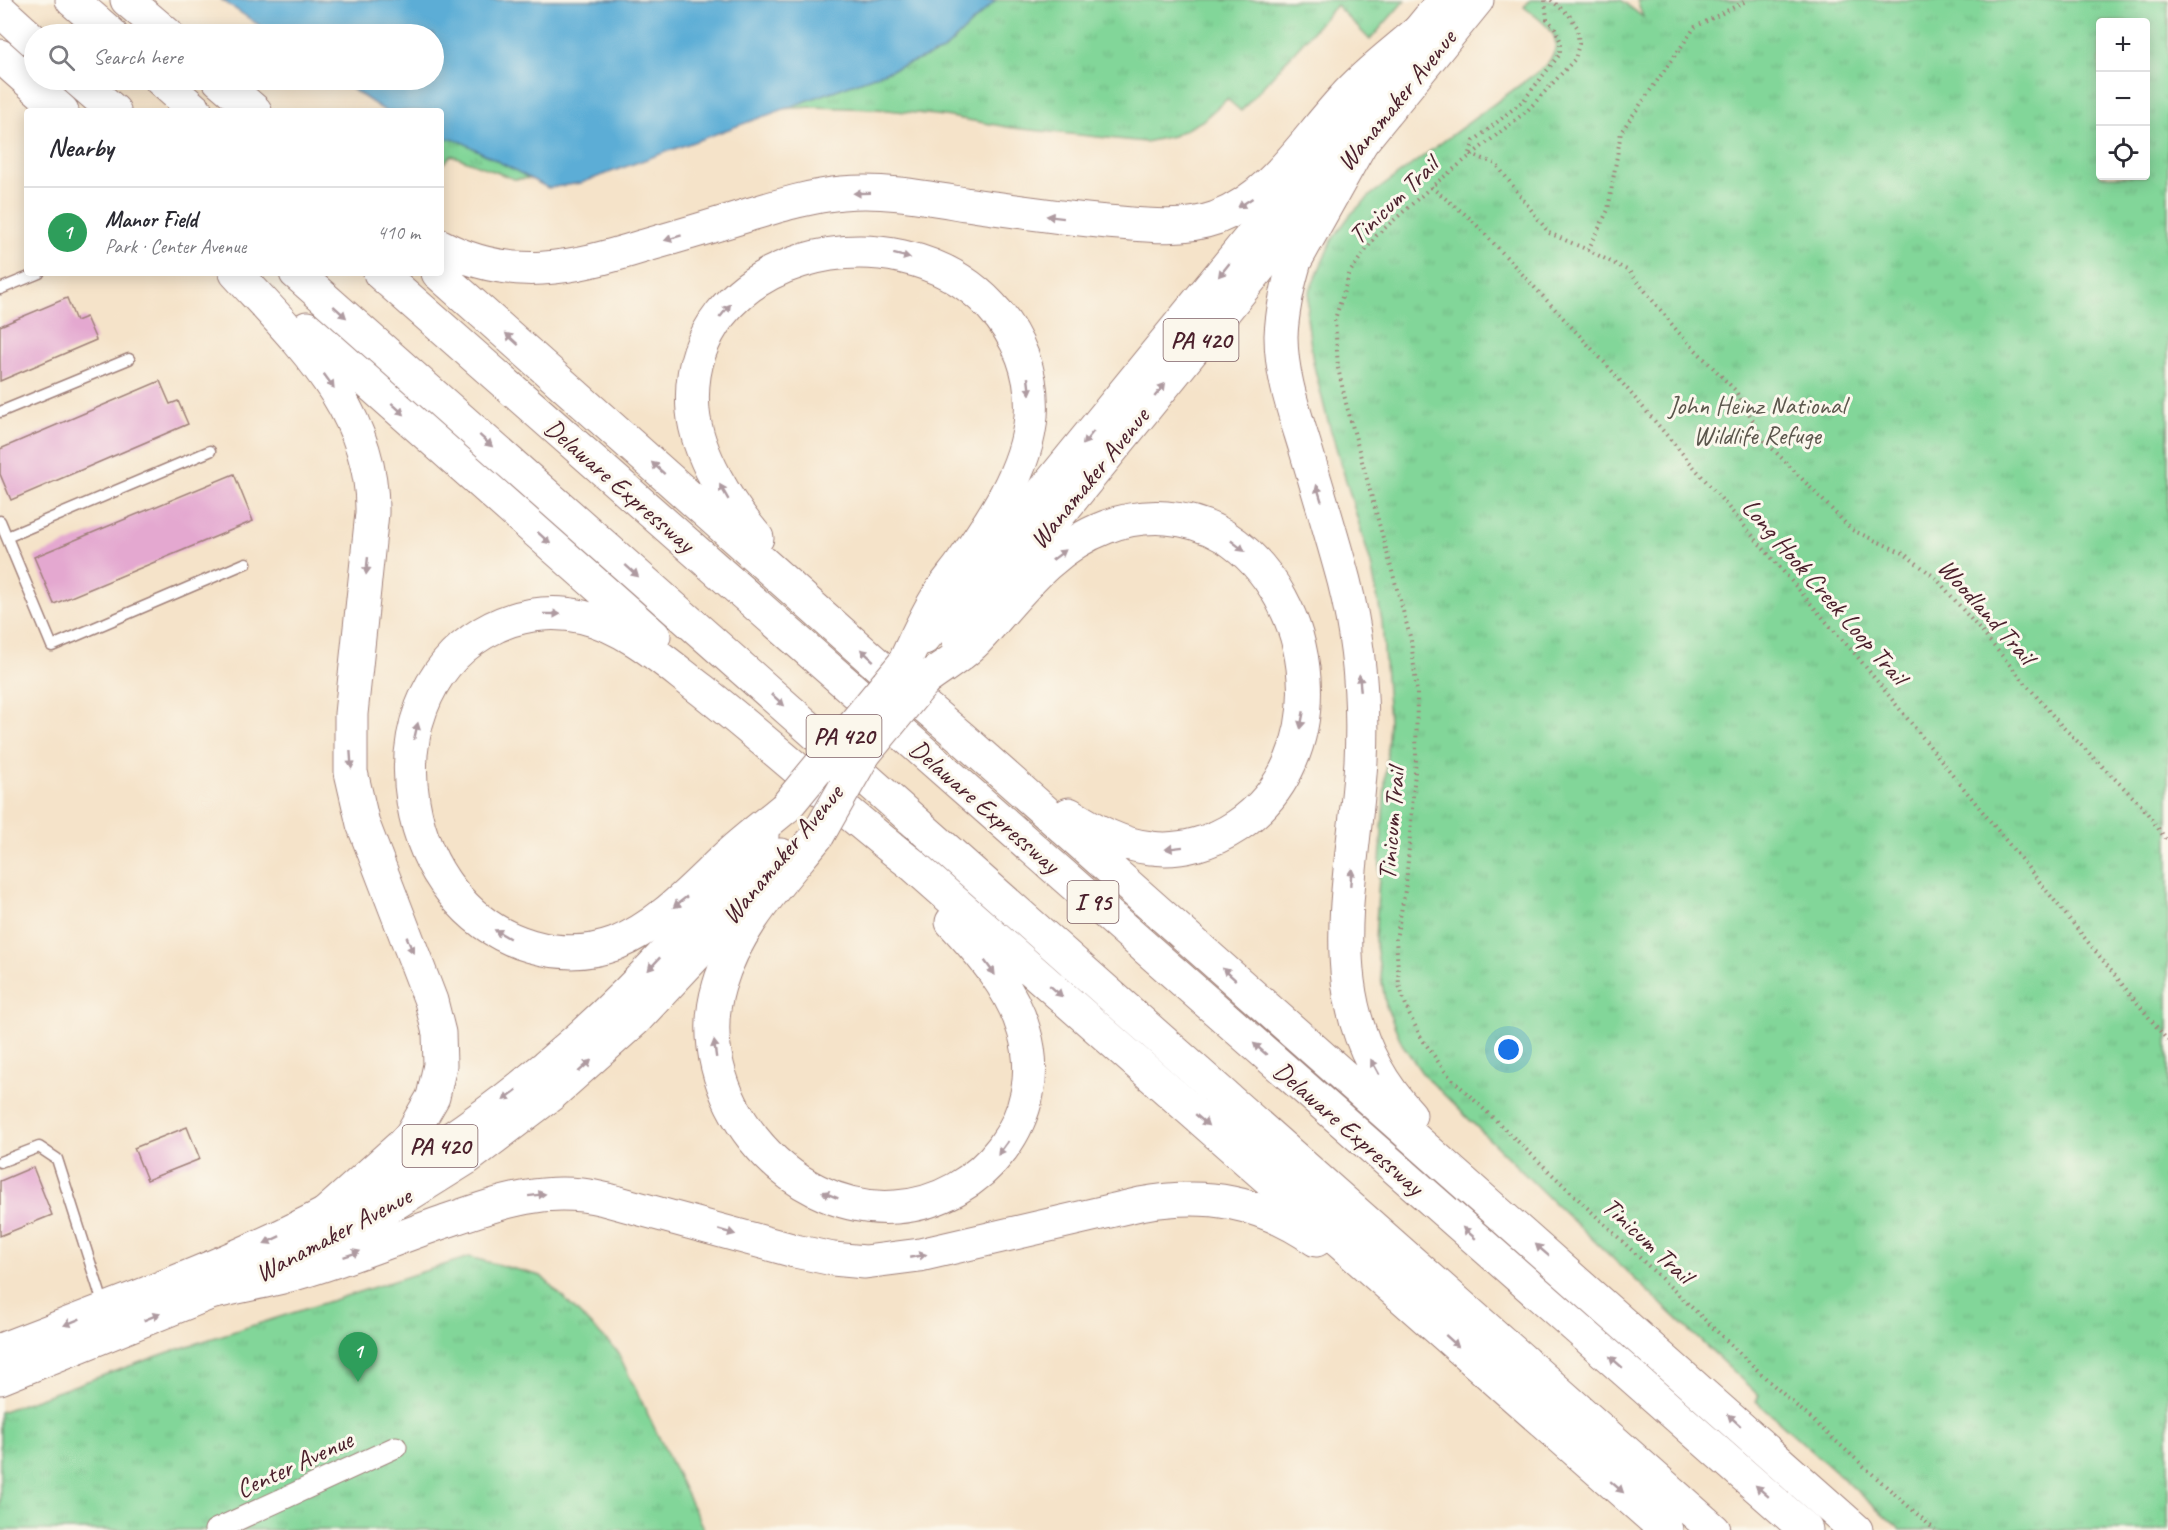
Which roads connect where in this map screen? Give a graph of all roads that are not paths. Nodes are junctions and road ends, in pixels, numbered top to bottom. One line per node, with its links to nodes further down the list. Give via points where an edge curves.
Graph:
1 (72, 0): 6 (main road)
2 (127, 0): 7 (main road)
3 (1444, 0): 8 (main road, Wanamaker Avenue / PA 420)
4 (1477, 0): 20 (main road, Wanamaker Avenue / PA 420)
5 (0, 10): 9 (main road)
6 (100, 24)
7 (155, 24)
8 (1420, 30): 21 (main road, one-way to 21, via 1345,96 1262,191 1205,222 1169,226 1088,221 907,195 858,193 792,202 559,268 500,267); 36 (main road, Wanamaker Avenue / PA 420, one-way to 36)
9 (24, 32)
10 (0, 56): 11 (main road)
11 (24, 77)
12 (38, 90): 16 (main road)
13 (90, 90): 17 (main road)
14 (172, 90): 18 (main road)
15 (231, 90): 19 (main road)
16 (59, 108)
17 (111, 108)
18 (193, 108)
19 (252, 108)
20 (1361, 143): 36 (main road, Wanamaker Avenue / PA 420, one-way to 20); 43 (main road, one-way to 20, via 1475,1177 1435,1141 1390,1091 1360,1035 1348,990 1345,939 1362,726 1357,657 1345,584 1288,388 1281,337 1295,261)
21 (444, 247)
22 (32, 276): 28 (lane)
23 (239, 276): 42 (main road, one-way to 42, via 289,330 330,383 355,425 367,459 373,495 351,714 351,772 363,824 424,980 439,1033 438,1081 420,1122 401,1146)
24 (247, 276): 37 (main road, one-way to 37, via 679,658)
25 (299, 276): 52 (main road, I 95, one-way to 52)
26 (383, 276): 53 (main road, Delaware Expressway / I 95, one-way to 26)
27 (441, 276): 35 (main road, one-way to 27)
28 (0, 289)
29 (129, 359): 30 (lane)
30 (0, 412)
31 (210, 451): 33 (lane)
32 (0, 521): 33 (lane)
33 (7, 537): 34 (lane, via 52,646)
34 (246, 563)
35 (827, 618): 36 (main road, one-way to 36, via 753,533 719,482 695,427 694,377 704,344 720,315 762,279 816,256 852,251 892,253 931,265 984,298 1019,346 1031,396 1028,432 1018,466 983,532 936,599); 38 (main road, one-way to 35)
36 (914, 673): 38 (main road, one-way to 38, via 977,641 1029,580 1068,548 1108,526 1150,518 1200,524 1236,544 1278,592 1302,652 1305,690 1301,728 1289,764 1274,792 1253,814 1204,842 1162,849 1117,840 1068,813); 39 (main road, Wanamaker Avenue / PA 420, bridge); 39 (main road, Wanamaker Avenue / PA 420, bridge, via 864,754)
37 (748, 727): 39 (main road, one-way to 37, via 726,858 687,896 647,926 612,945 573,952 524,945 476,916 438,872 415,818 411,753 428,694 443,669 468,642 515,619 557,614 582,617 614,629 649,649); 40 (main road)
38 (961, 737): 43 (main road, one-way to 38)
39 (804, 822): 40 (main road, one-way to 39, via 991,969 1015,1006 1029,1053 1024,1105 1001,1152 978,1175 950,1193 901,1207 841,1200 785,1170 742,1124 718,1065 714,1014 725,968); 42 (main road, Wanamaker Avenue / PA 420, one-way to 42, via 713,898 640,980 514,1091 451,1138); 44 (main road, Wanamaker Avenue / PA 420, one-way to 39, via 316,1248 376,1215 467,1158 554,1093 610,1044 710,941)
40 (868, 830): 45 (main road, one-way to 45, via 913,865)
41 (0, 1162): 46 (lane, via 39,1147 57,1159)
42 (326, 1213): 46 (main road, Wanamaker Avenue / PA 420, one-way to 46, via 232,1258)
43 (1509, 1222): 54 (main road, one-way to 43)
44 (215, 1292): 45 (main road, one-way to 45, via 304,1271 490,1206 540,1194 587,1195 795,1251 865,1262 920,1256 1140,1204 1192,1198 1245,1205 1294,1225); 48 (main road, Wanamaker Avenue / PA 420, one-way to 44)
45 (1408, 1302): 51 (main road, one-way to 51)
46 (105, 1309): 47 (main road, Wanamaker Avenue / PA 420, one-way to 47)
47 (0, 1350)
48 (0, 1378)
49 (396, 1447): 50 (street, Center Avenue)
50 (215, 1530)
51 (1666, 1530)
52 (1714, 1530)
53 (1806, 1530)
54 (1856, 1530)

